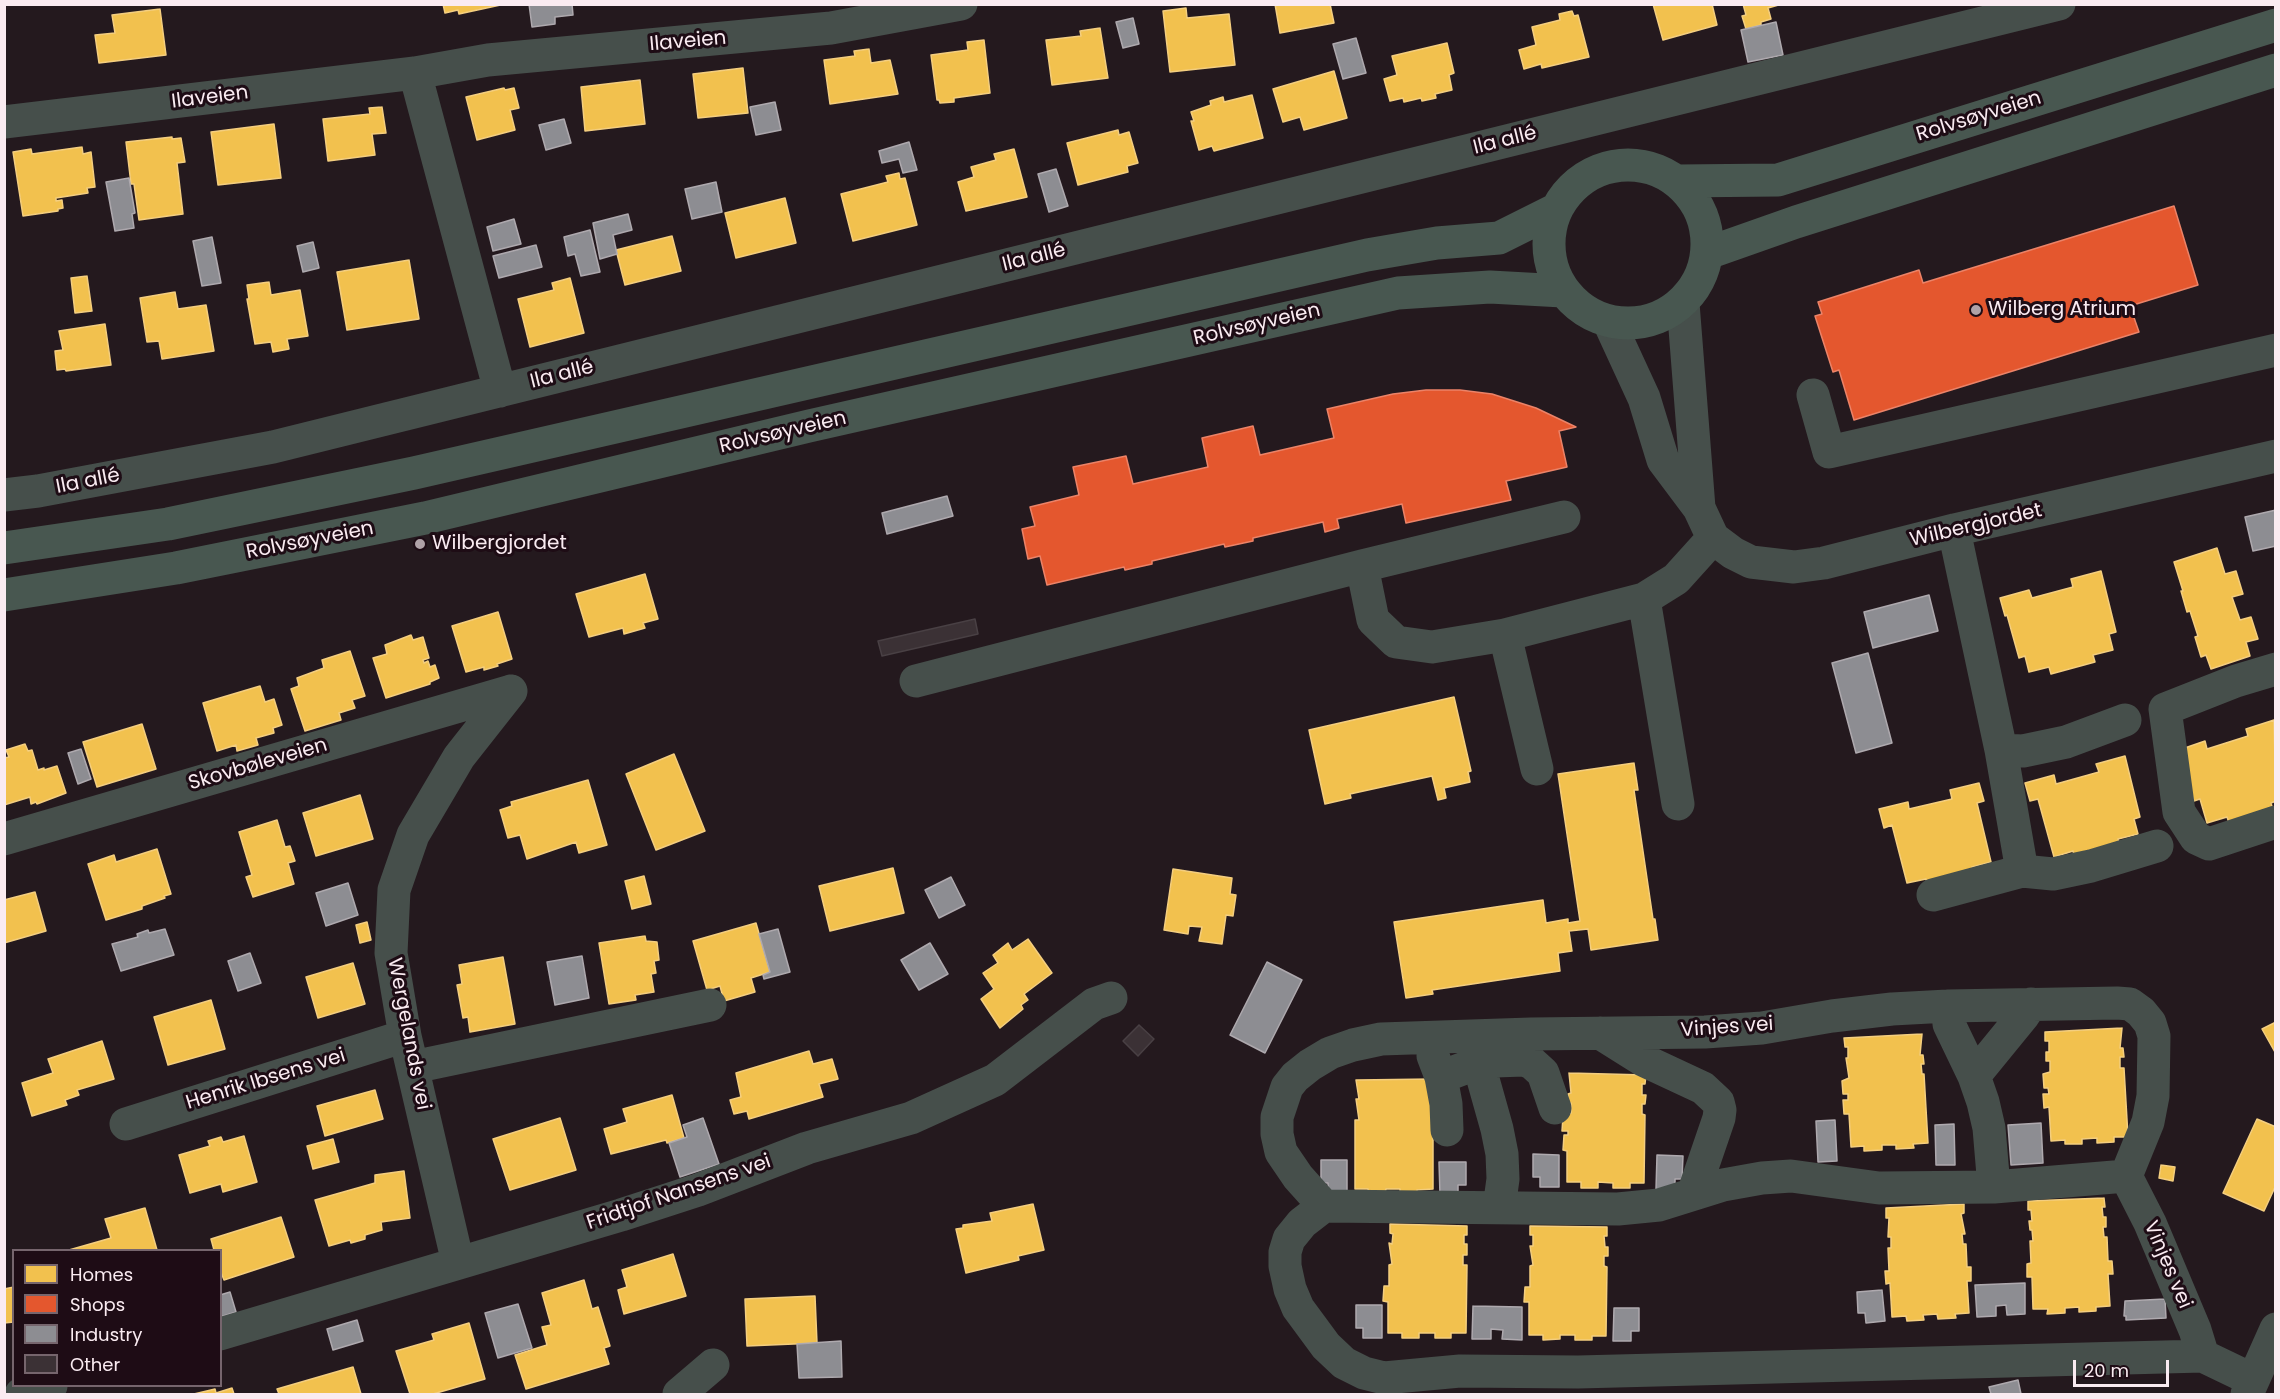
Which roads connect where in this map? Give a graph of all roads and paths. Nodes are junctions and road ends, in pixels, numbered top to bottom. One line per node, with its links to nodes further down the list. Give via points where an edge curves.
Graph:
1 (962, 4): 5 (street, Ilaveien, via 831,28 488,60)
2 (2059, 4): 14 (street, Ila allé)
3 (2276, 25): 7 (main road, Rolvsøyveien, via 1778,180)
4 (2276, 70): 9 (main road)
5 (415, 73): 6 (street, Ilaveien); 14 (street)
6 (4, 122)
7 (1678, 181): 8 (main road, via 1652,167 1624,164 1605,168 1572,187); 9 (main road, via 1702,213)
8 (1555, 210): 10 (main road, via 1548,251); 22 (main road, via 1499,238 1367,255 414,473 168,524)
9 (1708, 252): 11 (main road, via 1701,280)
10 (1563, 291): 12 (main road, via 1583,311); 24 (main road, Rolvsøyveien, via 1490,287 1398,293 809,426 425,518 176,568)
11 (1683, 303): 12 (main road, via 1649,322); 18 (street, Wilbergjordet)
12 (1609, 322): 18 (street, Wilbergjordet, via 1644,398 1663,460)
13 (2275, 351): 15 (street, via 1829,452)
14 (500, 391): 17 (street, Ila allé, via 273,447)
15 (1813, 395)
16 (2276, 456): 20 (street, Wilbergjordet)
17 (4, 495)
18 (1699, 508): 21 (street, Wilbergjordet)
19 (1564, 517): 23 (street)
20 (1954, 530): 21 (street, Wilbergjordet, via 1794,567 1751,562); 31 (street)
21 (1713, 538): 25 (street, via 1676,579)
22 (4, 548)
23 (1362, 566): 26 (street, via 1373,620 1396,642 1432,647); 28 (street)
24 (4, 595)
25 (1644, 599): 26 (street); 33 (street)
26 (1505, 635): 32 (street)
27 (2276, 669): 34 (street, via 2165,709 2179,812 2196,837 2209,844)
28 (916, 681)
29 (511, 691): 35 (street, Skovbøleveien); 45 (street, Wergelands vei, via 459,757 413,835 394,890 391,953)
30 (2125, 720): 31 (street, via 2066,742 2023,751)
31 (2001, 750): 37 (street)
32 (1537, 769)
33 (1678, 804)
34 (2276, 822)
35 (4, 839)
36 (2157, 846): 37 (street, via 2053,874)
37 (2022, 871): 38 (street)
38 (1933, 895)
39 (1111, 998): 57 (street, Fridtjof Nansens vei, via 1094,1004 995,1080 911,1118 807,1148 621,1215)
40 (2031, 1004): 42 (street, Vinjes vei); 47 (street); 52 (street, Vinjes vei, via 2130,1004 2150,1023 2154,1036 2153,1096 2148,1122)
41 (710, 1005): 45 (street, Henrik Ibsens vei)
42 (1948, 1006): 43 (street, Vinjes vei, via 1862,1012 1750,1029); 47 (street, via 1950,1024)
43 (1600, 1033): 44 (street, Vinjes vei); 54 (street, via 1643,1060 1704,1088 1718,1102 1719,1118)
44 (1426, 1038): 48 (street); 55 (street, Vinjes vei, via 1381,1039 1330,1053 1287,1087 1277,1117 1281,1152)
45 (409, 1052): 50 (street, Henrik Ibsens vei); 57 (street, Wergelands vei)
46 (1479, 1065): 48 (street); 49 (street, via 1524,1060 1532,1063 1544,1073); 56 (street, via 1502,1154)
47 (1974, 1076): 53 (street, via 1989,1128)
48 (1441, 1077): 51 (street)
49 (1555, 1108)
50 (126, 1124)
51 (1447, 1130)
52 (2126, 1176): 53 (street); 60 (street, Vinjes vei, via 2150,1223)
53 (1994, 1186): 54 (street, via 1880,1188 1791,1176 1762,1178)
54 (1693, 1194): 56 (street, via 1659,1205 1618,1209)
55 (1324, 1206): 56 (street); 62 (street, via 1302,1222 1289,1239 1285,1252 1290,1289 1312,1329 1344,1363 1364,1373)
56 (1499, 1208)
57 (458, 1263): 59 (street, Fridtjof Nansens vei)
58 (2276, 1329): 64 (street)
59 (222, 1333)
60 (2203, 1356): 62 (street, via 1578,1372 1460,1371); 64 (street)
61 (713, 1365): 66 (street)
62 (1376, 1386)
63 (48, 1387): 65 (street)
64 (2250, 1387)
65 (21, 1395)
66 (679, 1395)

